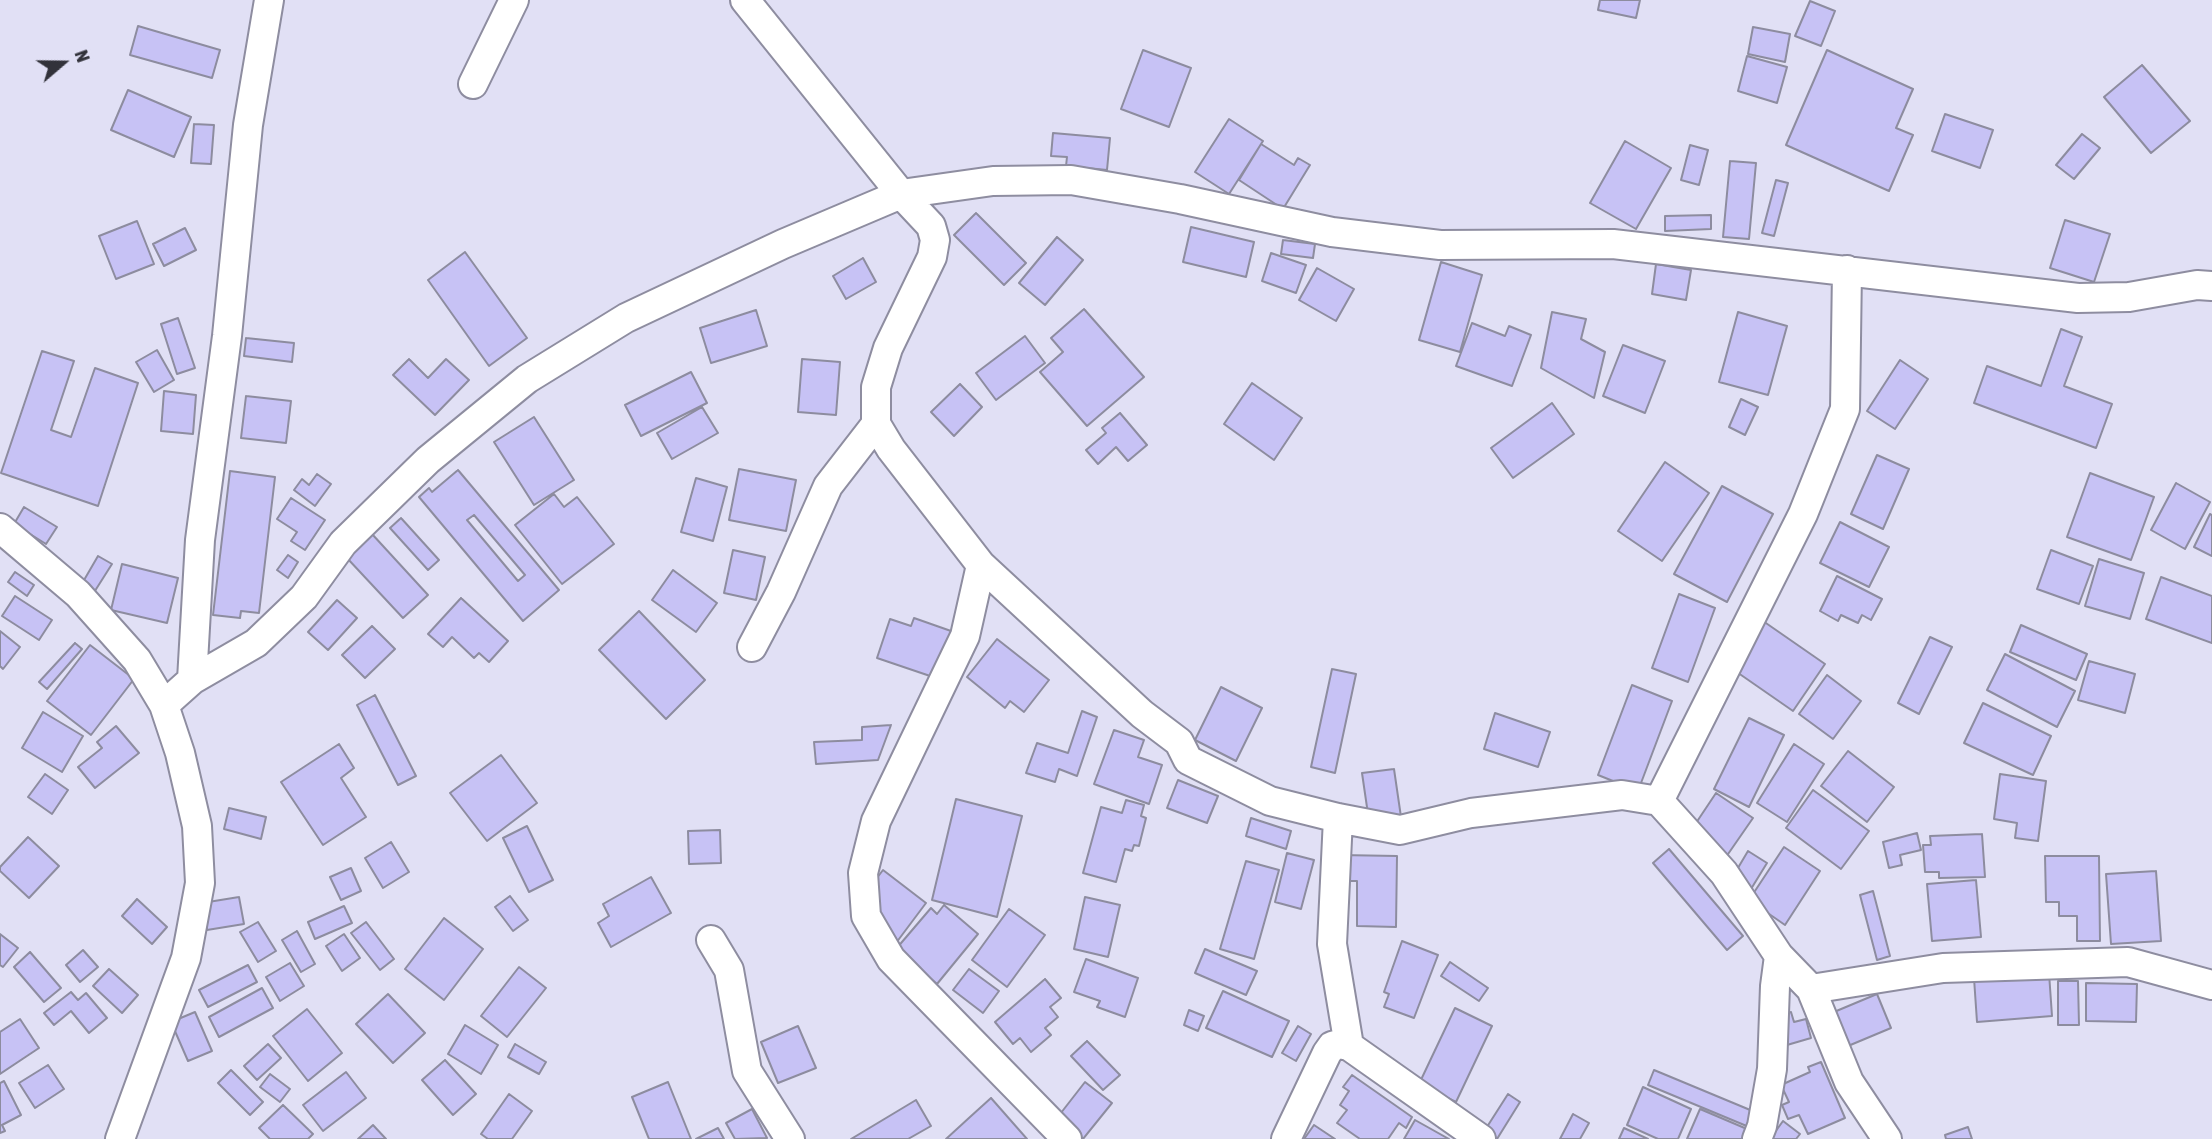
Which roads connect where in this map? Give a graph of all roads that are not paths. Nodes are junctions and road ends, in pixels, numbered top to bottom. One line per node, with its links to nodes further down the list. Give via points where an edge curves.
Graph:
1 (270, 0): 12 (street, via 248,125 200,540)
2 (514, 0): 4 (street)
3 (745, 0): 5 (street)
4 (473, 84)
5 (901, 194): 6 (street, via 993,181 1071,180 1332,232 1440,245 1613,244); 8 (street, via 931,226 935,240 932,257 888,348 876,387); 12 (street, via 626,318 527,379 428,460 343,543 304,597 257,643)
6 (1847, 270): 7 (street, via 2078,298 2129,297); 14 (street, via 1845,410 1803,514)
7 (2212, 286)
8 (876, 424): 10 (street); 11 (street, via 828,486)
9 (0, 528): 13 (street, via 78,594 137,660)
10 (981, 565): 15 (street, via 1142,714 1179,742 1188,760 1270,801); 23 (street, via 965,636 876,821 863,873 866,916 891,959)
11 (752, 647)
12 (192, 680): 13 (street)
13 (164, 705): 21 (street, via 197,826 200,883 186,958)
14 (1659, 801): 15 (street, via 1622,795 1471,813 1400,830); 17 (street, via 1724,873)
15 (1338, 818): 20 (street, via 1332,944)
16 (711, 940): 22 (street, via 729,970 747,1071)
17 (1779, 956): 19 (street); 26 (street, via 1772,1069)
18 (2212, 985): 19 (street, via 2128,962 1942,968)
19 (1811, 989): 27 (street, via 1849,1082)
20 (1349, 1046): 24 (street, via 1332,1046 1327,1053); 25 (street)
21 (120, 1139)
22 (790, 1139)
23 (1067, 1139)
24 (1286, 1139)
25 (1480, 1139)
26 (1757, 1139)
27 (1887, 1139)

